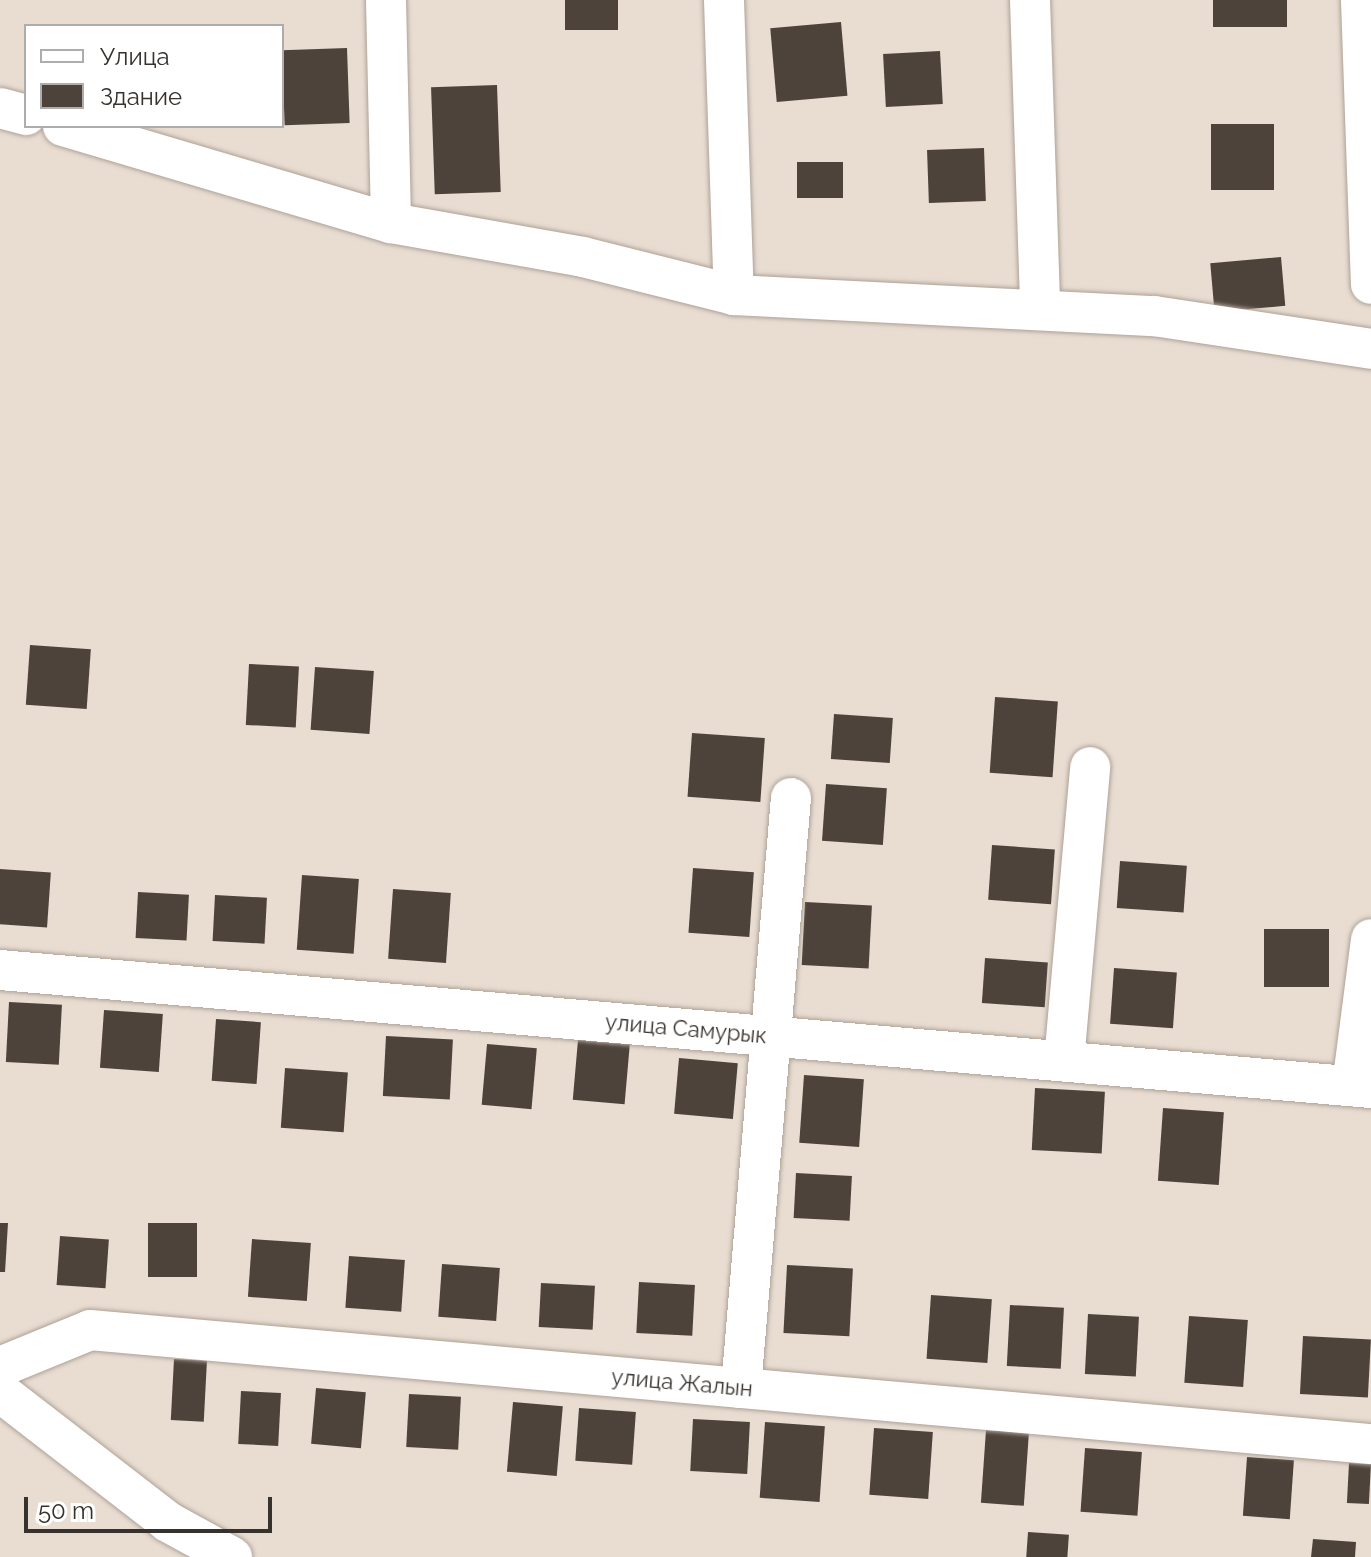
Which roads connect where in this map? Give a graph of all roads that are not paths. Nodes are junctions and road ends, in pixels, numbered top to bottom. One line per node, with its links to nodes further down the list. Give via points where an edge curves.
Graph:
1 (386, 0): 8 (street)
2 (724, 0): 10 (street)
3 (1030, 0): 11 (street)
4 (1361, 0): 9 (street)
5 (0, 108): 6 (street)
6 (24, 114)
7 (70, 128): 8 (street)
8 (391, 223): 10 (street, via 583,257)
9 (1371, 284)
10 (734, 295): 11 (street)
11 (1040, 309): 12 (street, via 1154,316)
12 (1371, 349)
13 (1090, 767): 18 (street)
14 (791, 798): 17 (street)
15 (1371, 939): 19 (street)
16 (0, 970): 17 (street, улица Самурык)
17 (771, 1036): 18 (street, улица Самурык); 21 (street)
18 (1064, 1061): 19 (street, улица Самурык)
19 (1362, 1087)
20 (0, 1367): 21 (street, улица Жалын, via 90,1330)
21 (741, 1388): 23 (street, улица Жалын)
22 (0, 1392): 24 (street, via 168,1522)
23 (1371, 1444)
24 (232, 1557)

